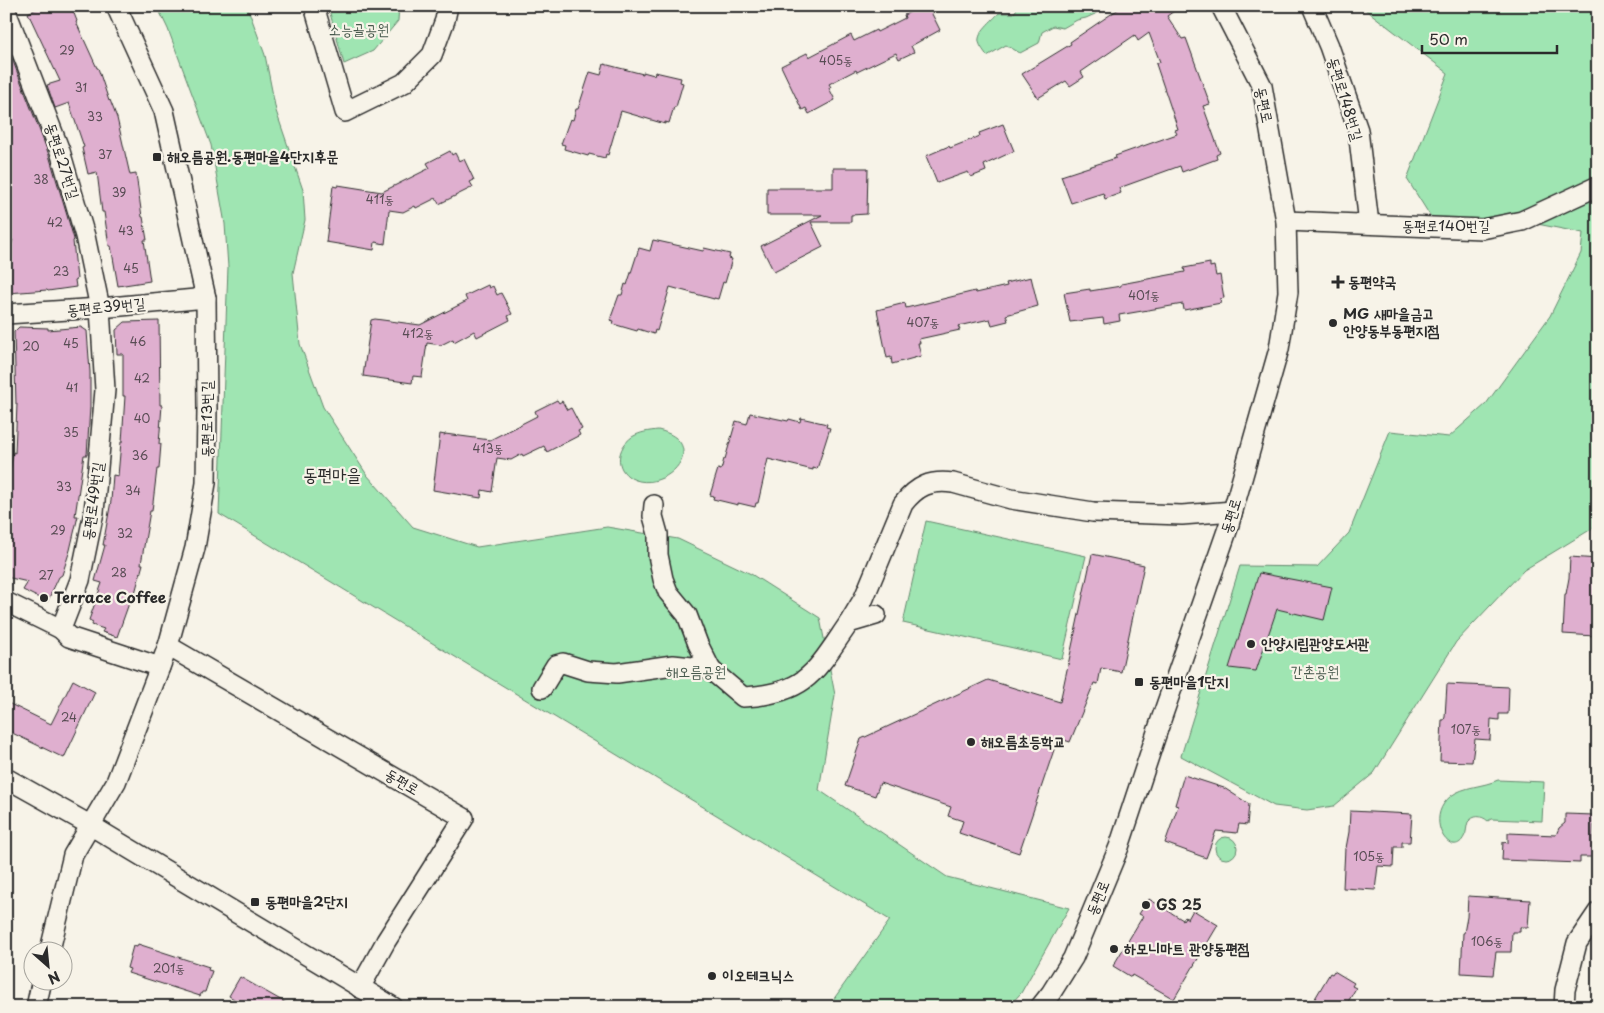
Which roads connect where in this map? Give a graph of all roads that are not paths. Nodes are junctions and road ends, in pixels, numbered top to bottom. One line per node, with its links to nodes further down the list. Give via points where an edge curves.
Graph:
1 (116, 6): 10 (street, 동편로13번길, via 164,111)
2 (314, 6): 3 (street, via 345,112 404,83 432,55)
3 (448, 6)
4 (1221, 6): 8 (street, 동편로, via 1262,86)
5 (1312, 6): 9 (street, 동편로148번길, via 1358,130)
6 (7, 16): 11 (street, 동편로27번길, via 60,151 85,236)
7 (1598, 186): 9 (street, 동편로140번길, via 1522,221 1482,229)
8 (1286, 221): 9 (street, 동편로140번길); 14 (street, 동편로, via 1288,292 1278,349)
9 (1368, 224)
10 (206, 298): 11 (street, 동편로39번길); 19 (street, 동편로13번길, via 206,483 195,548)
11 (100, 308): 12 (street, 동편로39번길); 18 (street, 동편로49번길, via 105,390 94,512 80,580)
12 (6, 314)
13 (654, 505): 21 (street, via 658,555 668,592 687,615)
14 (1233, 511): 17 (street, via 1182,515 1093,512 1011,499 953,483 932,483 911,494 903,504 864,598); 31 (street, 동편로, via 1119,847 1073,958)
15 (6, 602): 18 (street)
16 (876, 615): 17 (street)
17 (849, 623): 21 (street, via 826,658 795,687 766,696 743,697)
18 (61, 628): 20 (street, via 69,637)
19 (168, 646): 20 (street, 동편로13번길); 27 (street, 동편로, via 464,818)
20 (160, 667): 24 (street, 동편로13번길, via 116,782)
21 (711, 670): 22 (street, via 673,665 616,673 588,671 563,663 556,665)
22 (542, 688)
23 (6, 778): 24 (street)
24 (90, 825): 26 (street, 동편로13번길, via 73,855); 27 (street)
25 (1598, 912): 32 (street, via 1577,943)
26 (52, 940)
27 (360, 988): 30 (street)
28 (40, 990): 29 (street)
29 (36, 1007)
30 (393, 1007)
31 (1040, 1007)
32 (1564, 1007)

